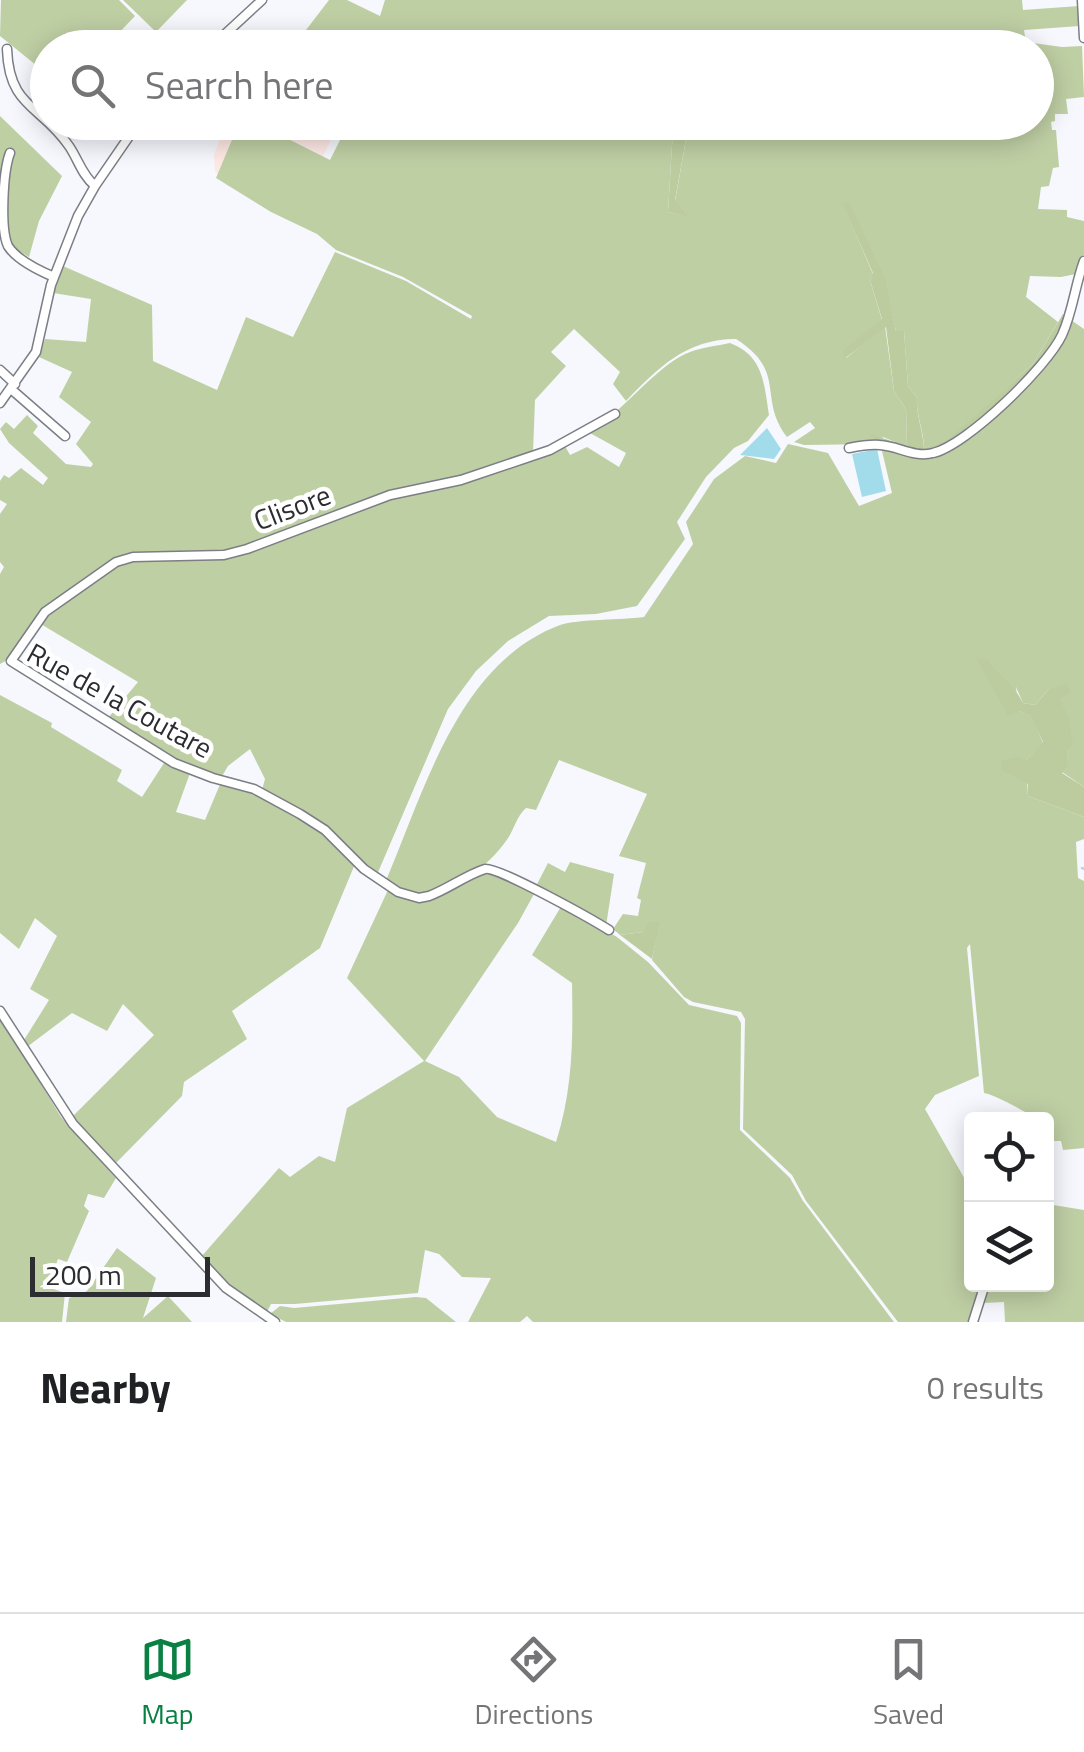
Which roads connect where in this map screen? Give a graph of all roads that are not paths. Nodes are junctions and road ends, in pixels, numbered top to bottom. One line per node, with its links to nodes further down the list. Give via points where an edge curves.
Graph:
1 (262, 0): 3 (street)
2 (1082, 0): 4 (street)
3 (230, 30)
4 (1084, 38)
5 (6, 49): 6 (street, via 16,92)
6 (30, 106)
7 (65, 140): 10 (street)
8 (127, 140): 10 (street)
9 (10, 153): 12 (street, via 3,171 5,241)
10 (95, 186): 12 (street)
11 (1084, 260): 18 (street, via 1052,352 969,432 931,454 884,445)
12 (54, 277): 14 (street, via 36,352)
13 (0, 370): 14 (street)
14 (13, 386): 15 (street); 17 (street)
15 (0, 403)
16 (615, 414): 19 (street, Clisore, via 550,450 390,495 246,549 116,562 44,612)
17 (65, 436)
18 (849, 448)
19 (11, 662): 20 (street, Rue de la Coutare); 21 (street, Rue de la Coutare, via 174,762 275,800 324,830 398,892 429,896 488,868)
20 (0, 666)
21 (609, 930)
22 (0, 1011): 24 (street, via 74,1124 226,1288)
23 (982, 1292): 25 (street)
24 (275, 1322)
25 (973, 1322)

